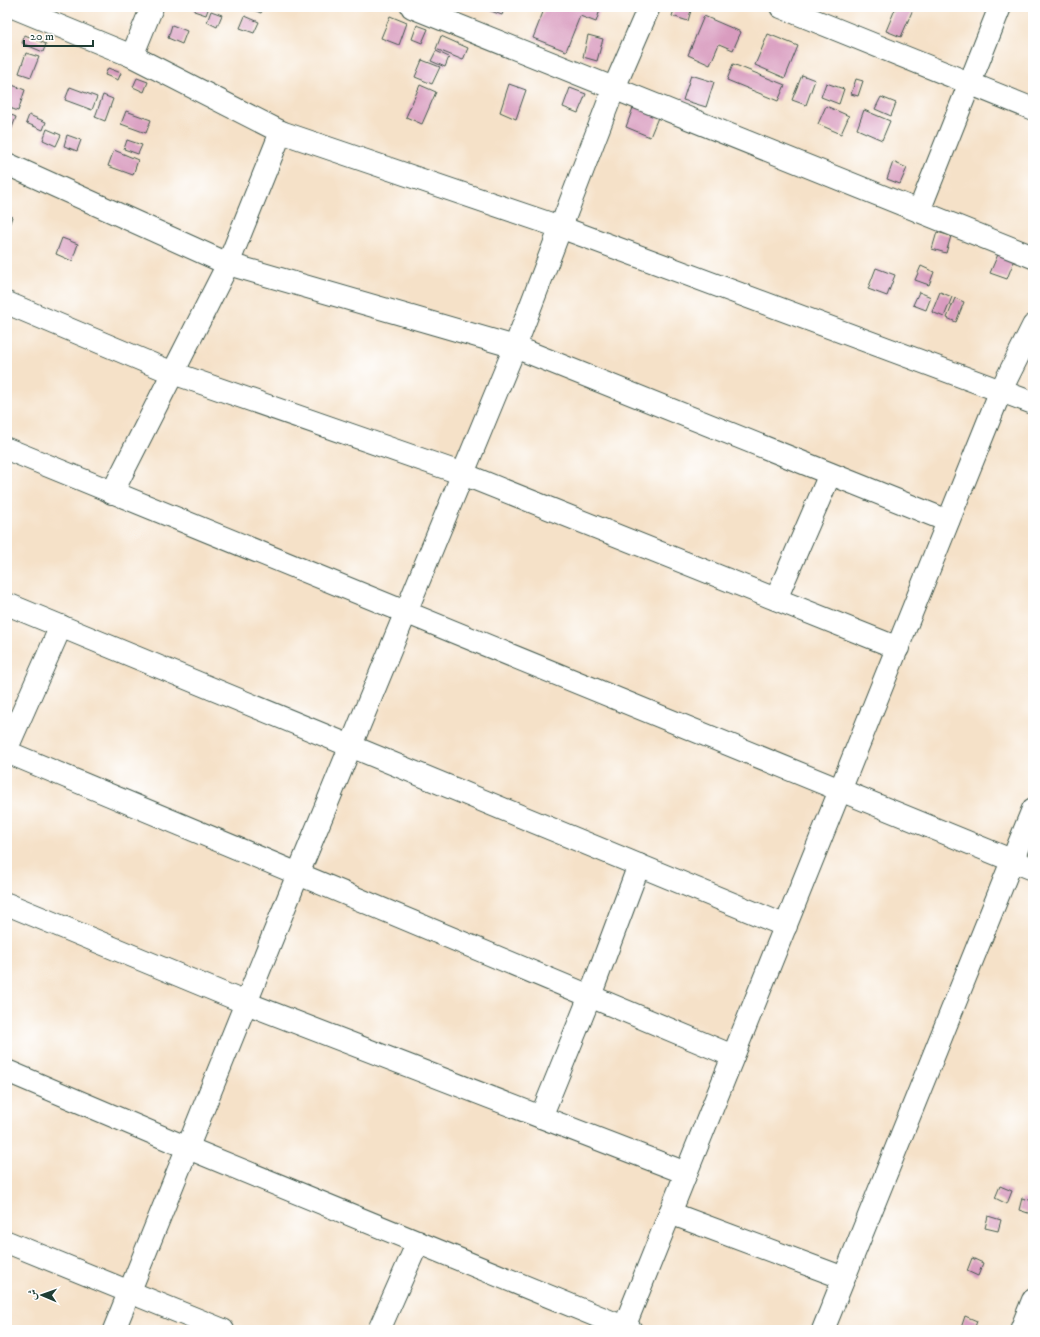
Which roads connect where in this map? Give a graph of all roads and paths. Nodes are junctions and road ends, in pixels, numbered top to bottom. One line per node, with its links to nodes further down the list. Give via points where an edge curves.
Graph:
1 (13, 7): 7 (street)
2 (152, 7): 7 (street)
3 (412, 7): 9 (street)
4 (649, 7): 9 (street)
5 (781, 7): 8 (street)
6 (1000, 7): 8 (street)
7 (132, 56): 11 (street)
8 (970, 83): 10 (street); 13 (street)
9 (614, 88): 13 (street); 14 (street)
10 (1033, 109)
11 (282, 132): 14 (street); 16 (street)
12 (7, 164): 16 (street)
13 (919, 211): 15 (street)
14 (560, 227): 19 (street); 21 (street)
15 (1033, 257)
16 (228, 264): 19 (street); 20 (street)
17 (7, 304): 20 (street)
18 (1033, 326): 21 (street)
19 (515, 347): 24 (street); 25 (street)
20 (173, 373): 24 (street); 26 (street)
21 (1001, 390): 22 (street); 27 (street)
22 (1033, 403)
23 (7, 449): 26 (street)
24 (463, 474): 28 (street); 30 (street)
25 (830, 474): 27 (street); 28 (street)
26 (112, 493): 30 (street)
27 (948, 521): 32 (street)
28 (776, 599): 32 (street)
29 (7, 604): 31 (street)
30 (407, 613): 33 (street); 36 (street)
31 (61, 626): 33 (street); 34 (street)
32 (898, 648): 36 (street)
33 (352, 746): 39 (street); 41 (street)
34 (7, 748)
35 (7, 752): 41 (street)
36 (840, 791): 38 (street); 43 (street)
37 (1033, 809): 38 (street)
38 (1012, 861): 40 (street); 54 (street)
39 (639, 865): 43 (street); 44 (street)
40 (1033, 868)
41 (298, 874): 44 (street); 45 (street)
42 (7, 904): 45 (street)
43 (786, 926): 46 (street)
44 (590, 996): 46 (street); 48 (street)
45 (246, 1003): 48 (street); 49 (street)
46 (733, 1056): 50 (street)
47 (7, 1071): 49 (street)
48 (541, 1117): 50 (street)
49 (188, 1148): 53 (street); 55 (street)
50 (686, 1173): 51 (street)
51 (670, 1213): 54 (street); 56 (street)
52 (7, 1242): 55 (street)
53 (418, 1242): 56 (street); 59 (street)
54 (844, 1278): 60 (street)
55 (130, 1292): 57 (street); 58 (street)
56 (626, 1329)
57 (114, 1330)
58 (223, 1330)
59 (379, 1330)
60 (823, 1330)

